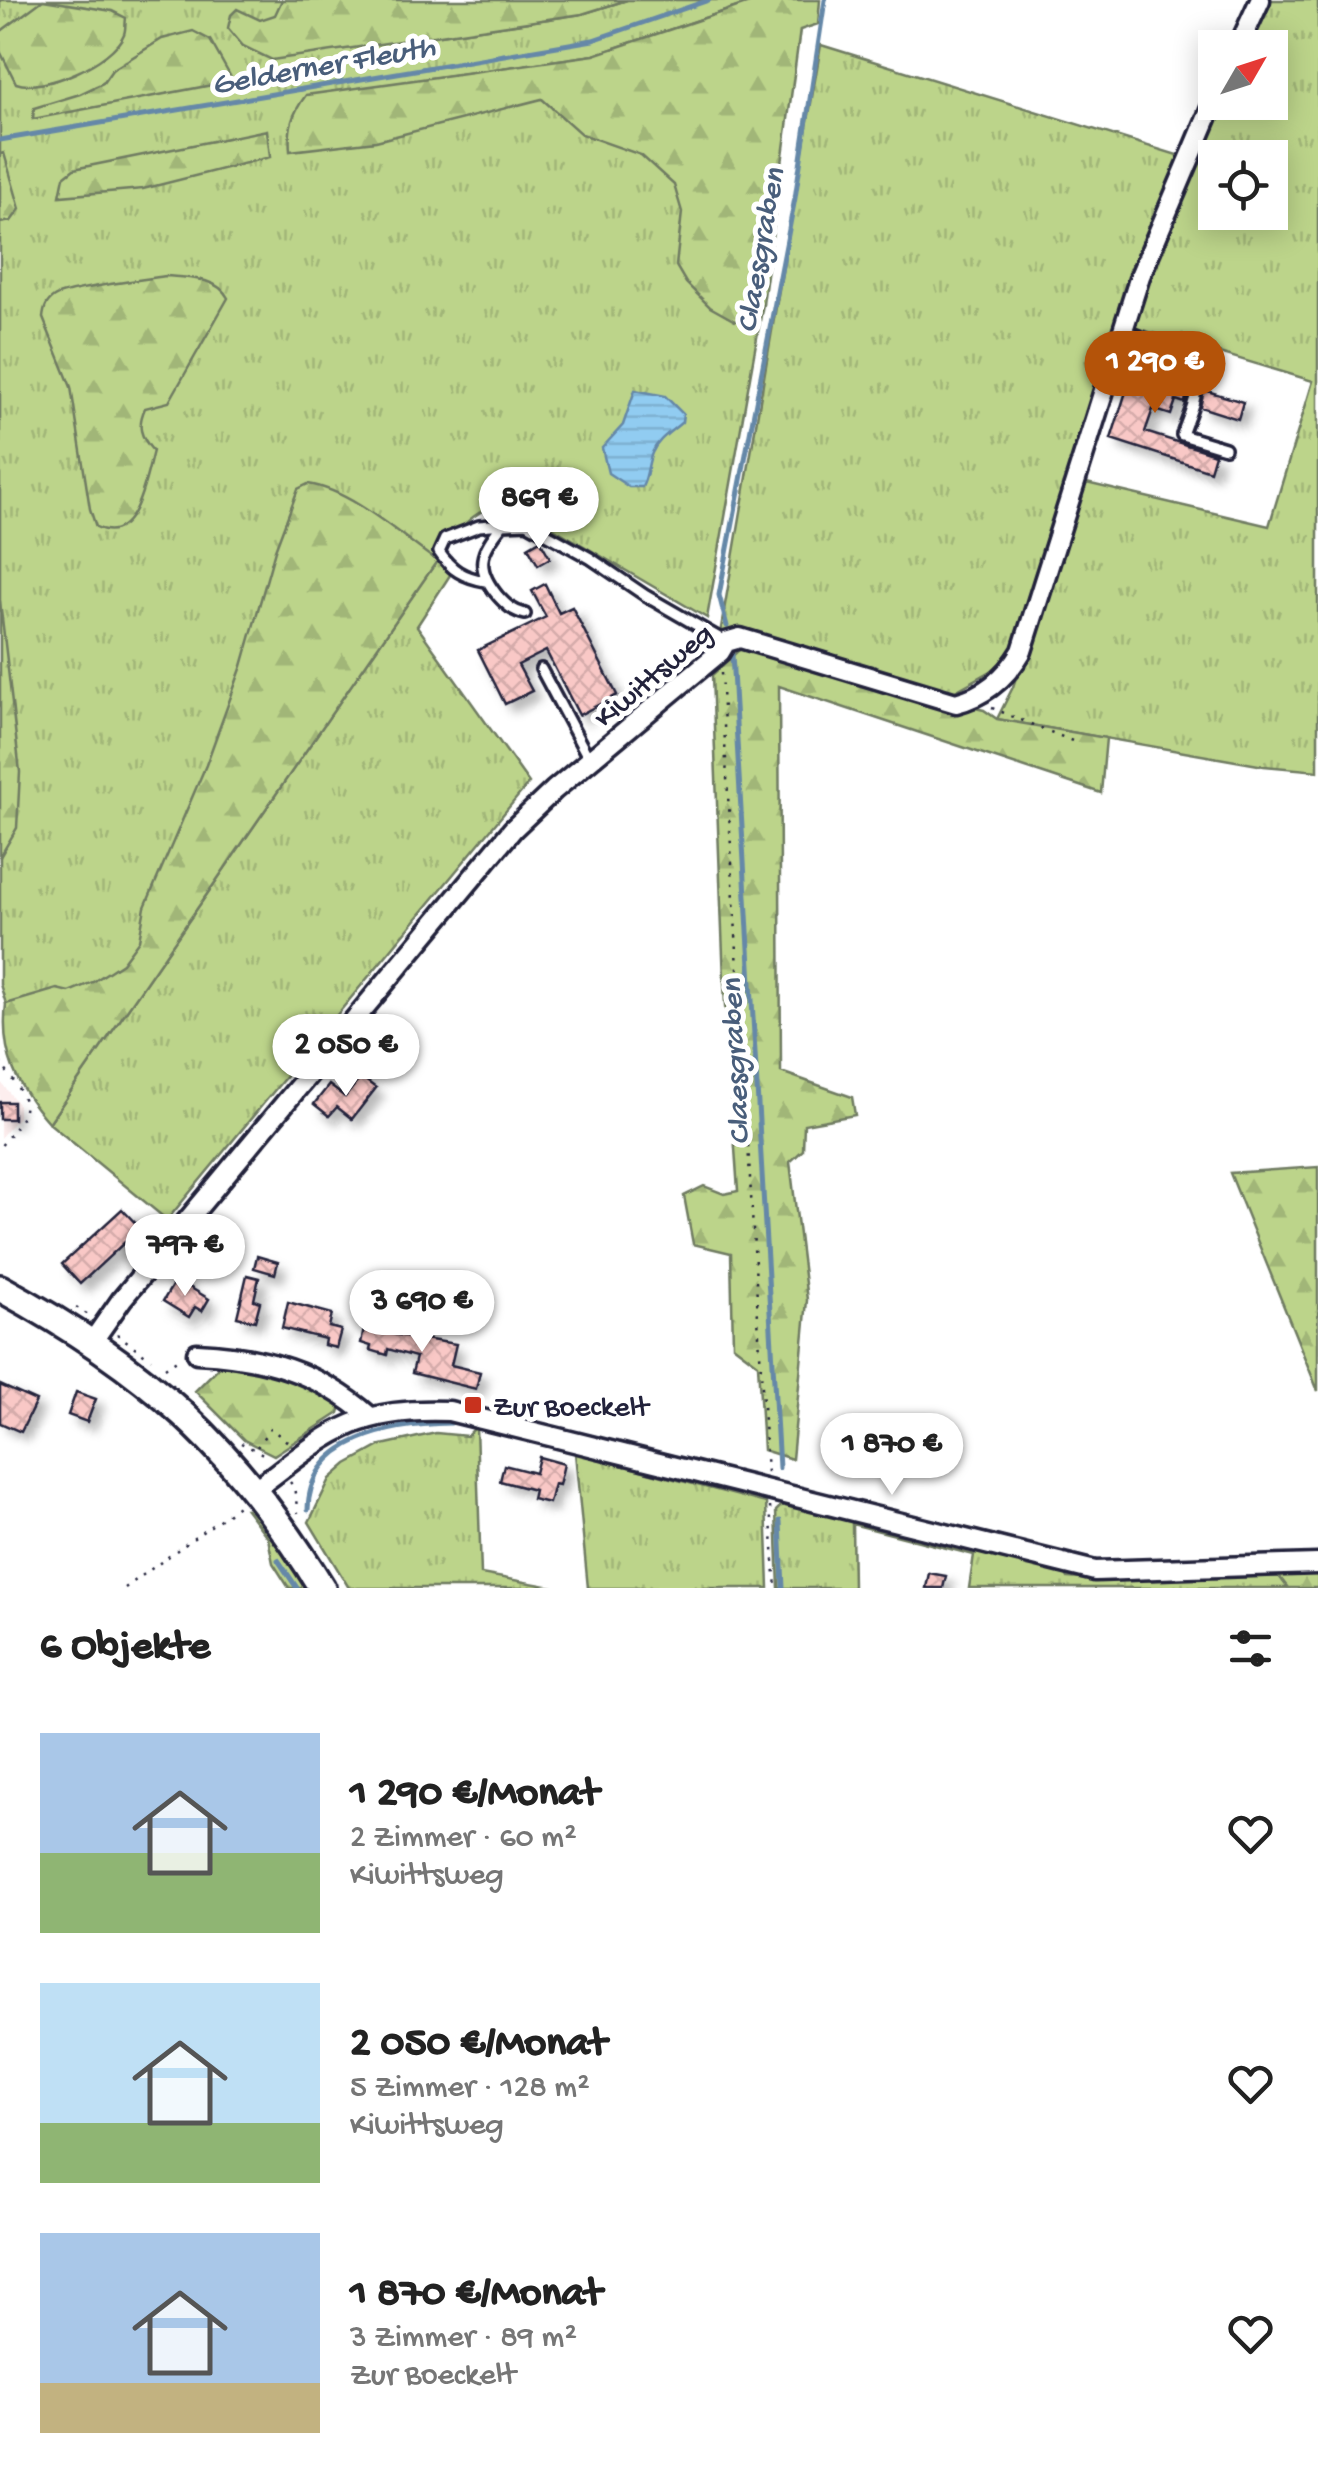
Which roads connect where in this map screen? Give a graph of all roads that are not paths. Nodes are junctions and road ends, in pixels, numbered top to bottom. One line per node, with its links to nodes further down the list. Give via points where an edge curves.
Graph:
1 (1260, 0): 2 (street)
2 (1246, 30)
3 (1206, 120): 4 (street)
4 (1123, 330): 5 (lane, via 1162,345 1194,372 1197,384 1182,435); 9 (street, Kiwittsweg, via 1022,651 1009,672 972,700 956,703 740,638)
5 (1225, 448)
6 (503, 524): 7 (lane, via 488,542 481,564); 7 (lane, via 445,539 438,552 466,577); 9 (lane, via 527,522)
7 (485, 580): 8 (lane, via 512,610)
8 (525, 614)
9 (723, 647): 11 (street, Kiwittsweg)
10 (541, 669): 11 (lane)
11 (590, 762): 13 (street, Kiwittsweg, via 513,829)
12 (0, 1288): 13 (street)
13 (92, 1342): 16 (street, via 173,1404)
14 (197, 1353): 15 (street, via 239,1355 292,1370 341,1391)
15 (368, 1416): 16 (street, via 335,1431); 17 (street, via 412,1410 467,1414 1095,1570)
16 (254, 1490): 18 (street)
17 (1318, 1564)
18 (322, 1588)

